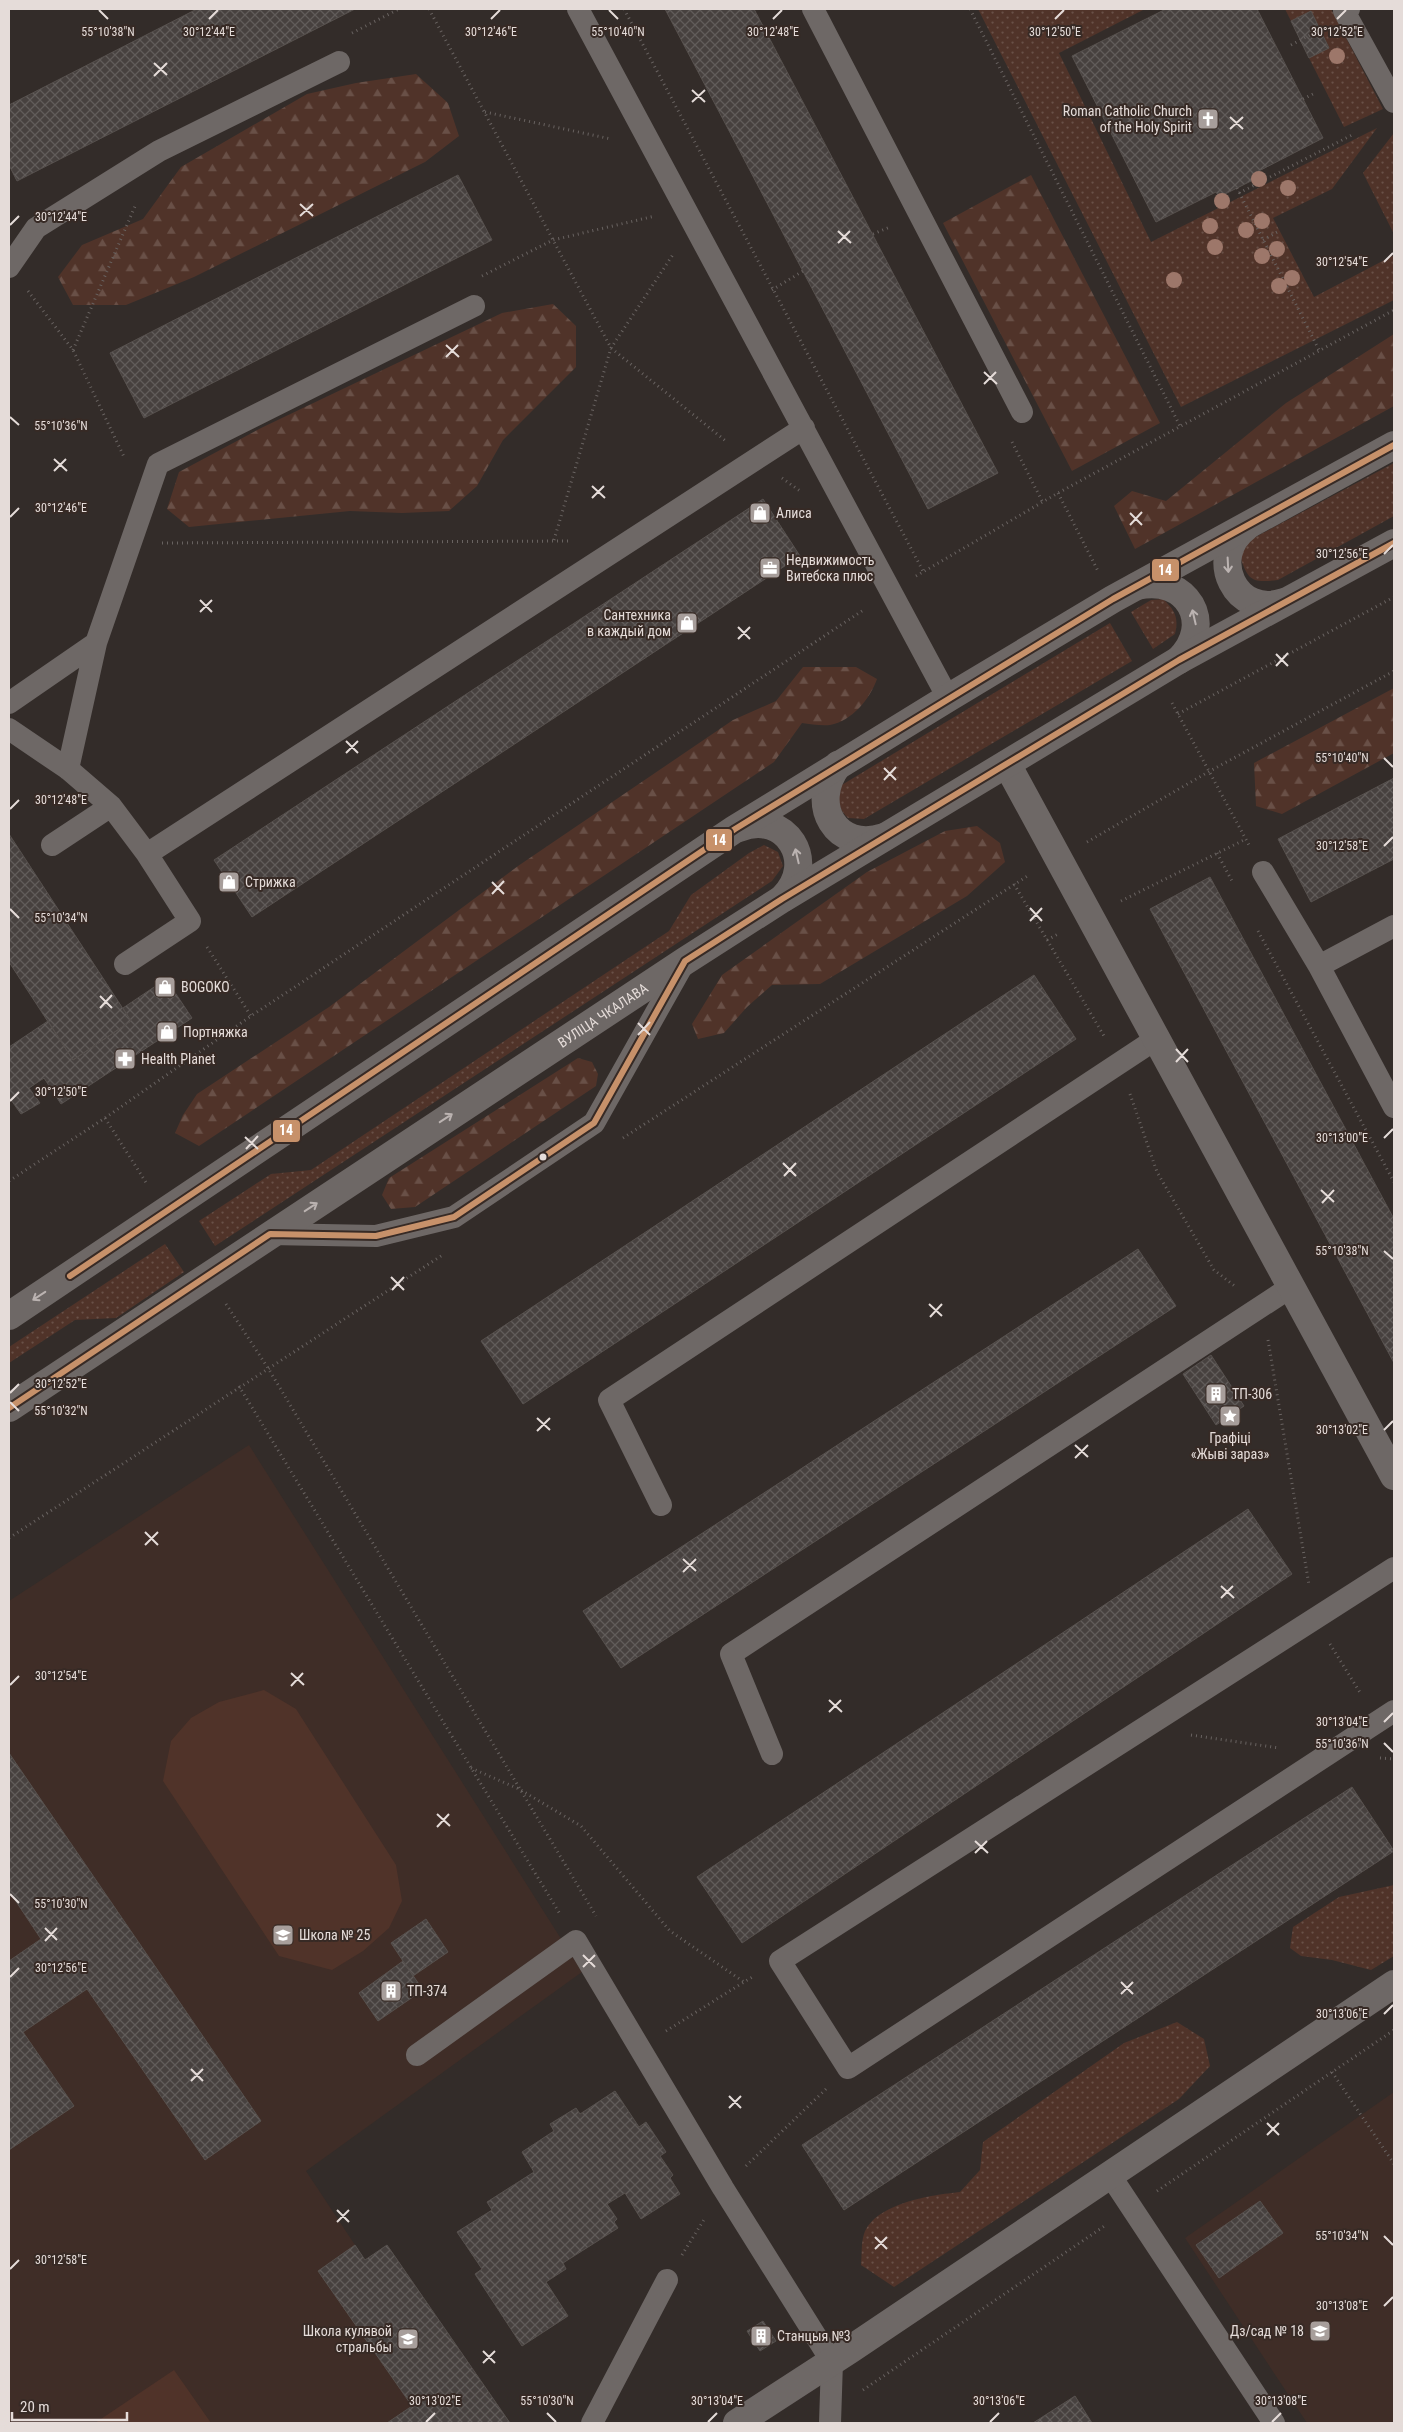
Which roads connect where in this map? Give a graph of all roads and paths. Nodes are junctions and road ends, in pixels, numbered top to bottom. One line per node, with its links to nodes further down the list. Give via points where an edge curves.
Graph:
1 (429, 9): 13 (path)
2 (578, 9): 15 (lane)
3 (624, 9): 27 (path)
4 (812, 9): 32 (lane)
5 (970, 9): 33 (path)
6 (1345, 10): 12 (lane)
7 (1312, 34): 8 (path)
8 (1291, 45)
9 (339, 62): 24 (lane, via 159,151 36,228)
10 (1315, 92): 11 (path)
11 (1303, 99)
12 (1394, 102)
13 (484, 111): 15 (path, via 635,144); 22 (path)
14 (1352, 135): 17 (path)
15 (650, 144): 18 (lane)
16 (1237, 188): 17 (path)
17 (1240, 193): 23 (path)
18 (690, 216): 22 (path); 30 (path); 34 (lane)
19 (890, 226): 21 (path)
20 (1279, 231): 23 (path)
21 (873, 234)
22 (553, 240): 26 (path); 30 (path)
23 (1263, 240): 31 (path)
24 (9, 266): 37 (path, via 73,350)
25 (803, 271): 27 (path)
26 (474, 280)
27 (772, 290): 47 (path)
28 (474, 306): 46 (lane, via 158,464)
29 (1394, 310): 31 (path)
30 (611, 348): 38 (path); 43 (path)
31 (1319, 350): 33 (path)
32 (1022, 412)
33 (1180, 426): 41 (path)
34 (804, 428): 38 (lane); 50 (lane)
35 (1394, 445): 42 (main road)
36 (134, 455): 37 (path)
37 (125, 460): 39 (path)
38 (752, 462): 40 (path); 44 (lane)
39 (126, 469)
40 (804, 493)
41 (1058, 493): 47 (path); 48 (path)
42 (1249, 524): 49 (main road); 52 (main road, one-way to 52, via 1232,542 1227,560 1229,578 1237,591 1262,605)
43 (554, 540): 44 (path); 46 (path)
44 (626, 543): 72 (lane)
45 (1394, 543): 52 (main road, ВУЛІЦА ЧКАЛАВА)
46 (131, 544): 53 (lane)
47 (923, 571): 50 (path)
48 (1102, 580)
49 (1137, 586): 54 (main road, one-way to 49, via 1188,652 1196,628 1190,604 1183,595 1161,584); 56 (main road)
50 (891, 591): 56 (lane); 85 (path)
51 (1394, 597): 59 (path)
52 (1291, 599): 54 (main road, ВУЛІЦА ЧКАЛАВА)
53 (96, 643): 58 (lane); 63 (lane)
54 (1179, 660): 61 (main road, ВУЛІЦА ЧКАЛАВА)
55 (1394, 671): 64 (path)
56 (948, 698): 62 (main road)
57 (1169, 698): 59 (path)
58 (9, 703)
59 (1178, 714): 64 (path)
60 (9, 729): 63 (lane)
61 (1007, 764): 68 (main road, ВУЛІЦА ЧКАЛАВА); 73 (main road)
62 (838, 765): 67 (main road); 68 (main road, via 829,776 825,790 824,804 833,822 848,836 861,840)
63 (68, 769): 65 (lane)
64 (1210, 772): 66 (path); 73 (path)
65 (111, 806): 70 (lane); 72 (lane)
66 (1239, 826)
67 (735, 829): 78 (main road, one-way to 67, via 797,880 798,855 793,844 774,827 748,824); 99 (main road, one-way to 99)
68 (887, 836): 78 (main road, ВУЛІЦА ЧКАЛАВА)
69 (1246, 839): 71 (path)
70 (52, 845)
71 (1216, 853): 76 (path); 77 (path)
72 (147, 854): 79 (lane)
73 (1058, 859): 75 (path); 86 (main road)
74 (1263, 872): 84 (lane)
75 (1014, 884): 87 (path); 90 (path)
76 (1235, 888)
77 (1132, 895)
78 (782, 899): 82 (main road, ВУЛІЦА ЧКАЛАВА)
79 (190, 921): 83 (lane); 85 (path)
80 (1254, 923): 92 (path)
81 (1394, 926): 84 (lane)
82 (685, 961): 94 (main road, ВУЛІЦА ЧКАЛАВА, one-way to 82); 94 (lane, via 594,1123 454,1217 376,1236)
83 (125, 964)
84 (1319, 966): 88 (lane)
85 (251, 1016): 89 (path)
86 (1156, 1039): 87 (lane); 96 (main road)
87 (1120, 1063): 98 (path, via 1157,1172 1214,1270); 104 (lane, via 609,1400)
88 (1394, 1107)
89 (105, 1118): 91 (path); 93 (path)
90 (620, 1140)
91 (9, 1180)
92 (1394, 1182)
93 (152, 1190)
94 (270, 1234): 102 (main road, ВУЛІЦА ЧКАЛАВА)
95 (452, 1248): 100 (path)
96 (1292, 1287): 98 (lane); 103 (main road)
97 (222, 1299): 100 (path)
98 (1262, 1307): 107 (path); 110 (lane, via 731,1654)
99 (9, 1316)
100 (268, 1368): 101 (path); 114 (path)
101 (239, 1386): 105 (path); 113 (path)
102 (9, 1408)
103 (1394, 1476)
104 (661, 1504)
105 (9, 1538)
106 (1394, 1568): 107 (lane)
107 (1315, 1620): 108 (path); 109 (lane)
108 (1386, 1716): 111 (lane)
109 (1144, 1729): 111 (path); 117 (lane)
110 (772, 1754)
111 (1325, 1755): 112 (path); 117 (lane, via 848,2068)
112 (1394, 1760)
113 (470, 1767): 114 (path); 116 (path)
114 (519, 1789): 115 (path); 118 (path, via 581,1826 670,1931)
115 (600, 1922)
116 (576, 1941): 122 (lane); 123 (lane)
117 (780, 1961): 118 (path)
118 (744, 1982): 120 (path)
119 (1394, 1984): 128 (main road)
120 (665, 2031): 121 (path); 122 (path)
121 (670, 2039)
122 (639, 2047): 130 (lane, via 723,2188)
123 (417, 2055)
124 (1332, 2072): 126 (path)
125 (741, 2158): 127 (path)
126 (1394, 2164)
127 (751, 2174)
128 (1110, 2175): 130 (main road); 135 (lane)
129 (667, 2280): 132 (lane)
130 (842, 2356): 131 (path); 133 (main road); 134 (lane)
131 (861, 2391)
132 (592, 2423)
133 (737, 2423)
134 (830, 2423)
135 (1274, 2423)

